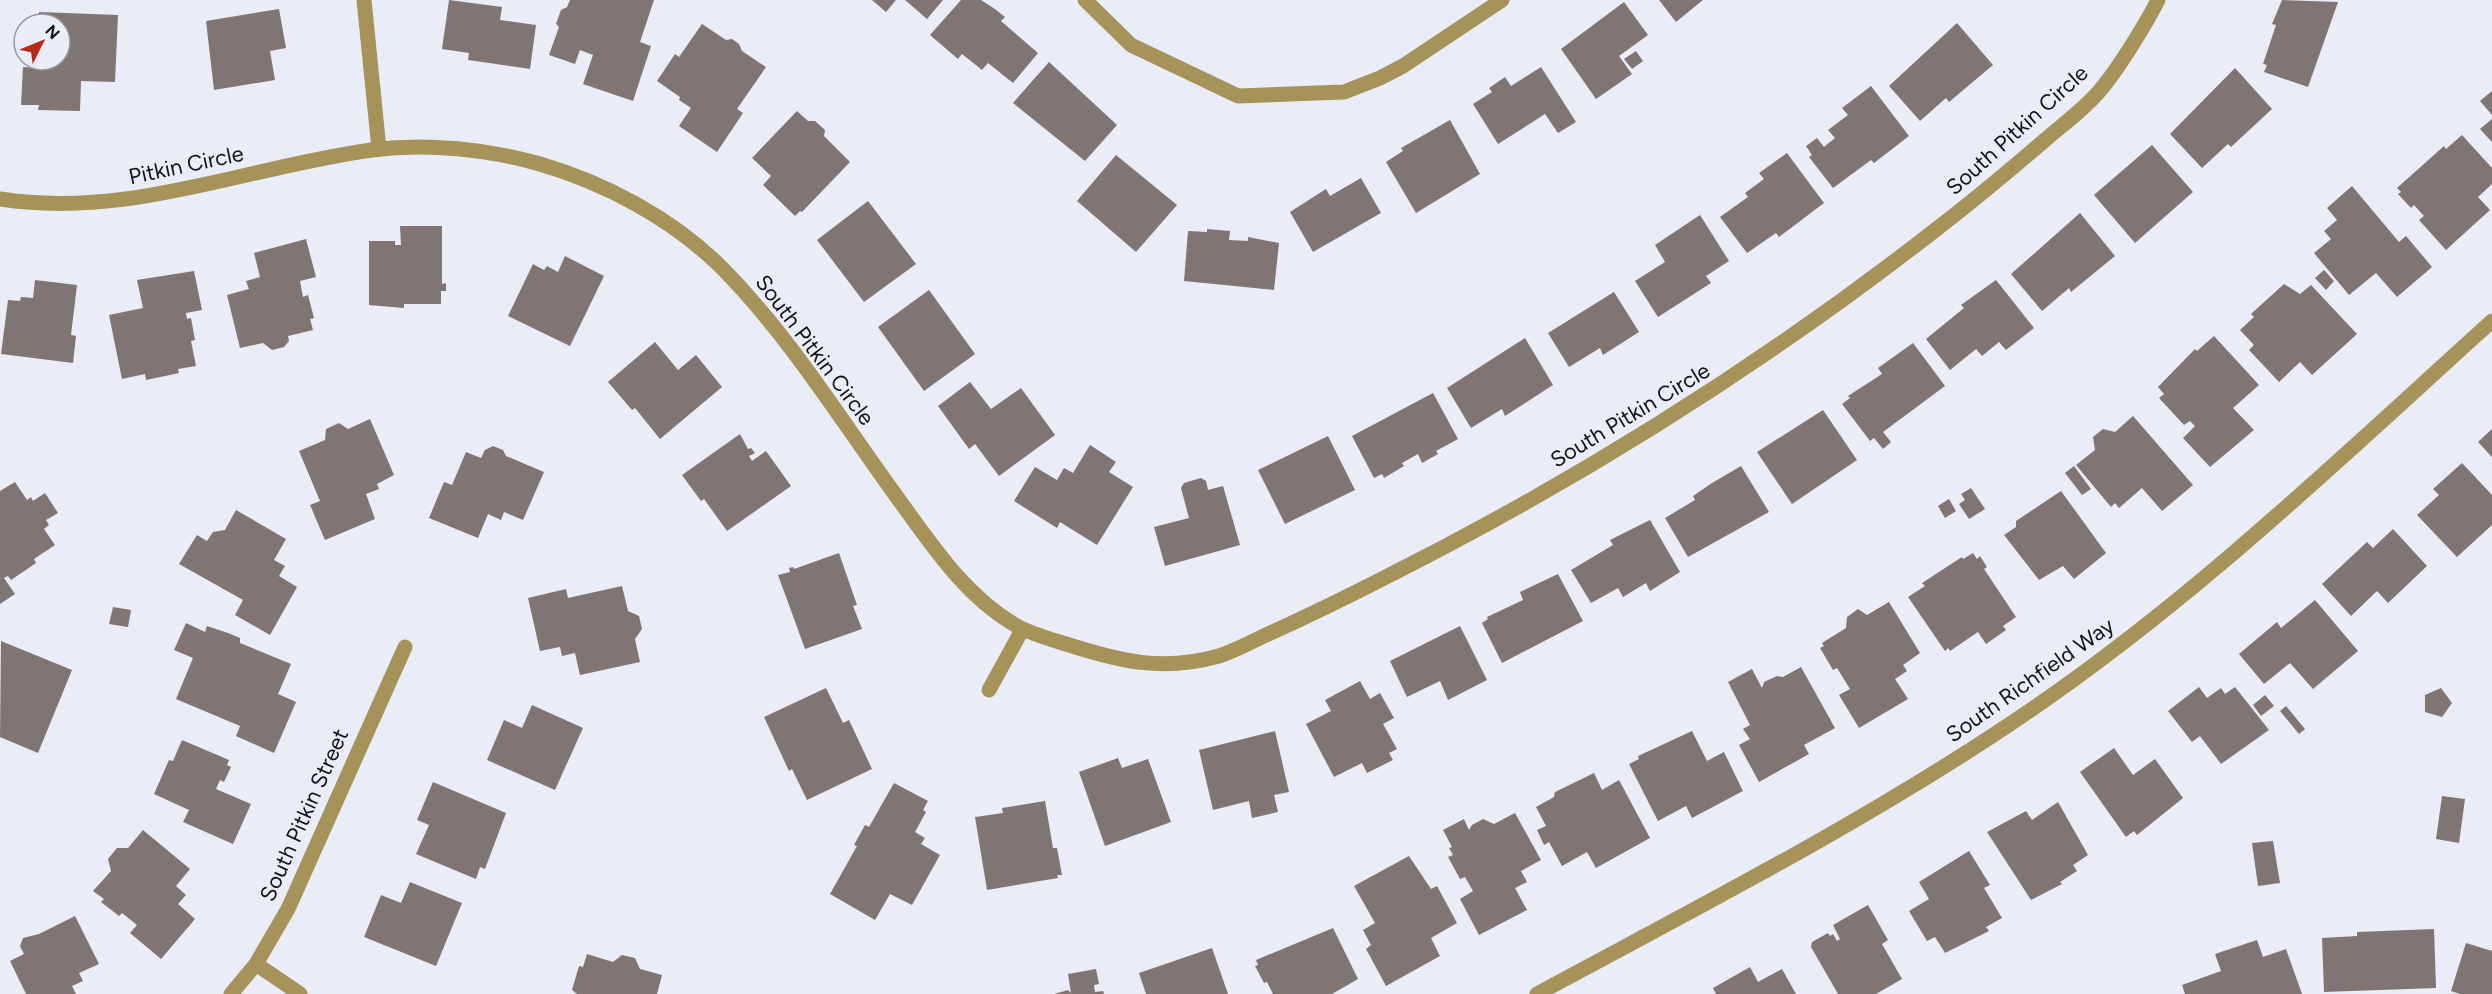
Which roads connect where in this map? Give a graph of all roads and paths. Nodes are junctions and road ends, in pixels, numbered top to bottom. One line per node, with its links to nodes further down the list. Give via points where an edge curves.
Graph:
1 (364, 0): 5 (street)
2 (1085, 0): 3 (street, via 1131,45 1238,96 1344,92 1403,66)
3 (1502, 0)
4 (2158, 1): 8 (street, South Pitkin Circle, via 2097,94 1982,195 1844,300 1720,386 1583,471 1411,565 1219,656 1164,664 1123,663)
5 (379, 149): 6 (street, Pitkin Circle, via 99,204 31,204); 8 (street, South Pitkin Circle, via 470,150 537,163 602,187 662,220 716,262 762,312 946,565 985,604)
6 (0, 199)
7 (2492, 321): 14 (street, South Richfield Way, via 2226,561 2123,644 2015,721 1904,793)
8 (1022, 630): 10 (street)
9 (405, 647): 11 (street, South Pitkin Street, via 288,909)
10 (989, 690)
11 (255, 964): 12 (street, South Pitkin Street); 13 (street)
12 (231, 994)
13 (300, 994)
14 (1537, 994)

